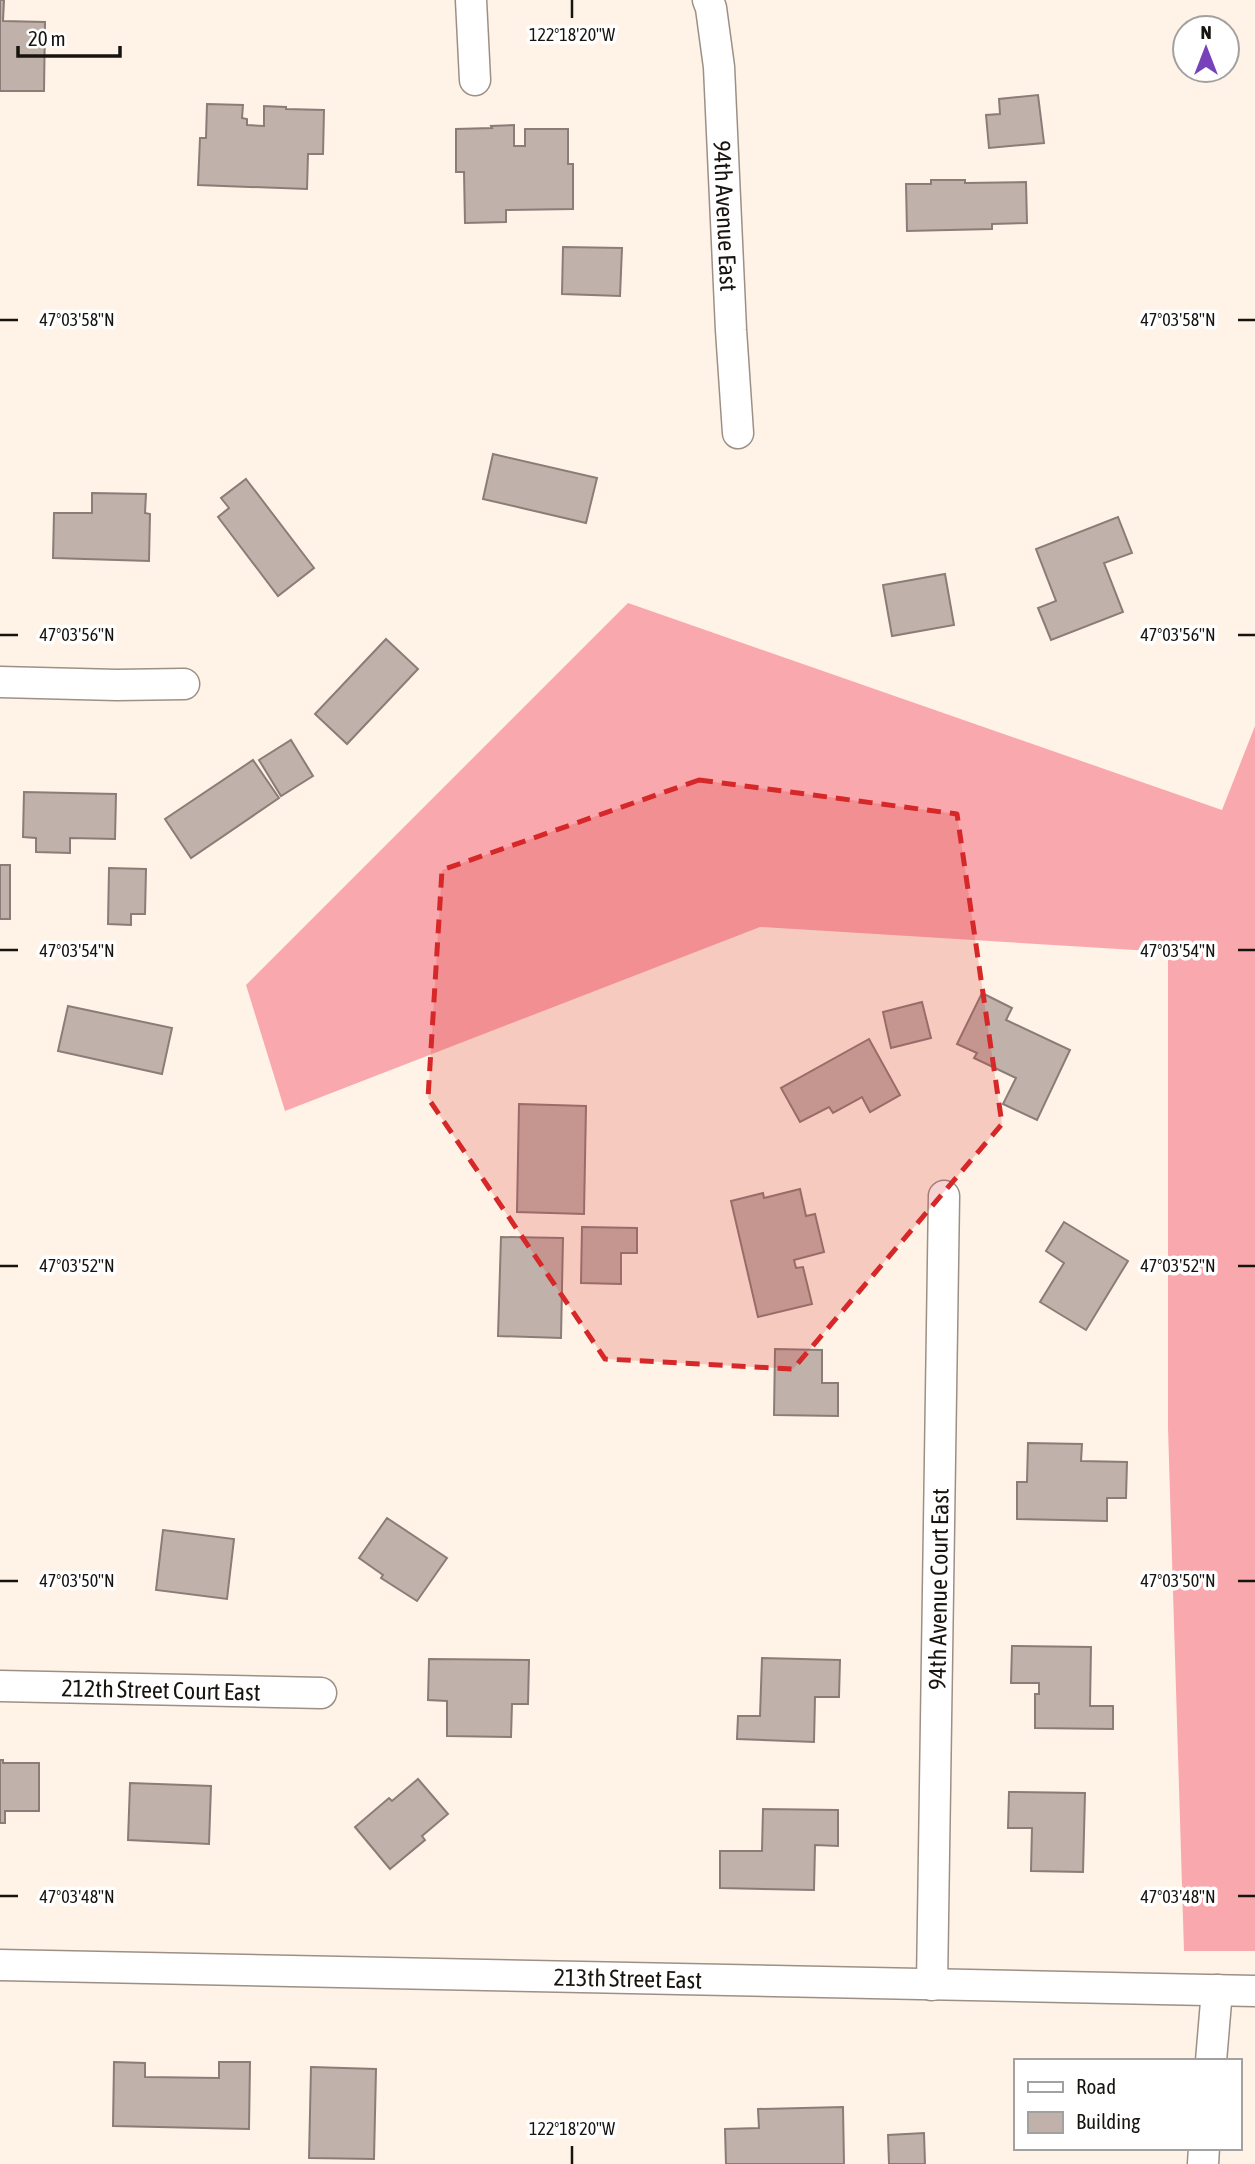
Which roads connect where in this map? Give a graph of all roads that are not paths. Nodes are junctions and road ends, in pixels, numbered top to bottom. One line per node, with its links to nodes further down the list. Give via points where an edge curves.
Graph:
1 (471, 0): 3 (street)
2 (708, 0): 4 (street, 94th Avenue East, via 719,67)
3 (475, 80)
4 (738, 433)
5 (0, 682): 6 (street)
6 (184, 684)
7 (944, 1196): 11 (street, 94th Avenue Court East)
8 (0, 1686): 9 (street, 212th Street Court East)
9 (321, 1693)
10 (0, 1965): 11 (street, 213th Street East)
11 (932, 1984): 12 (street, 213th Street East)
12 (1217, 1990): 13 (street, 213th Street East); 14 (street)
13 (1255, 1991)
14 (1211, 2059)

